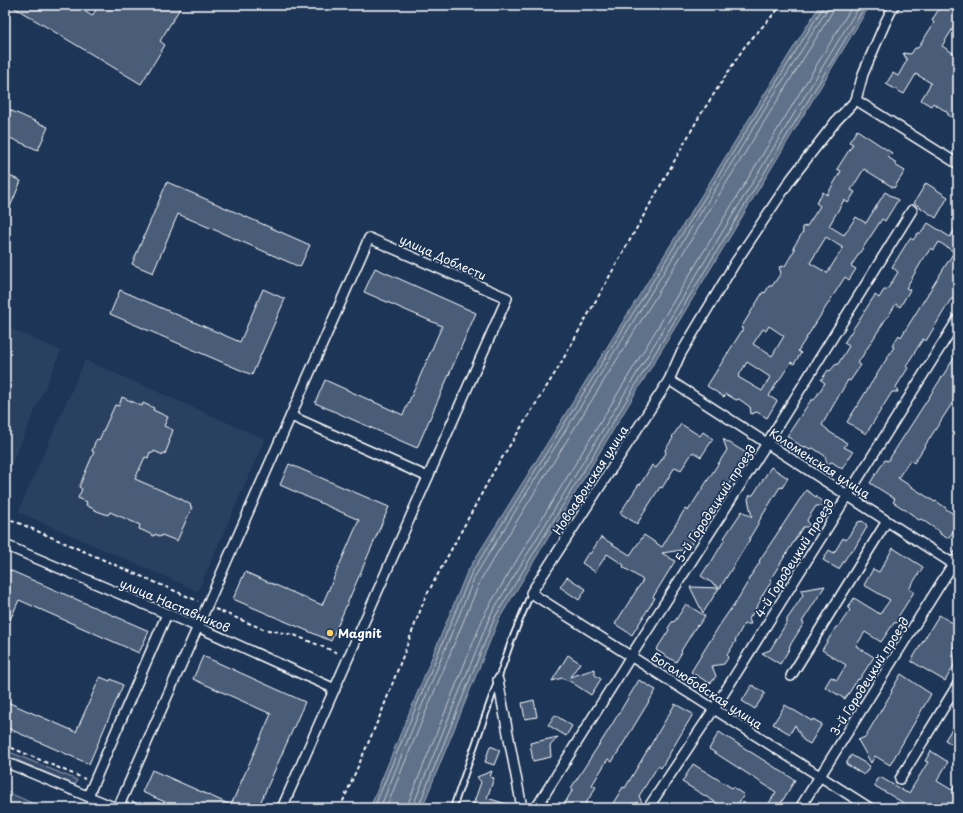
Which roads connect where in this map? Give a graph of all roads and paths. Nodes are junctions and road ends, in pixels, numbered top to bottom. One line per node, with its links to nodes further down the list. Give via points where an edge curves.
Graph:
1 (782, 5): 37 (path, via 744,46 699,117 556,370 495,469 426,598)
2 (894, 5): 3 (street, via 864,74)
3 (856, 100): 4 (street); 7 (street, Новоафонская улица, via 790,179 680,355)
4 (958, 164)
5 (912, 210): 9 (street, 5-й Городецкий проезд)
6 (958, 319): 11 (street, 4-й Городецкий проезд)
7 (669, 380): 9 (street, Коломенская улица); 16 (street, Новоафонская улица)
8 (290, 416): 10 (street); 10 (street, улица Доблести, via 369,238 507,298); 17 (street)
9 (767, 443): 11 (street, Коломенская улица); 21 (street, 5-й Городецкий проезд)
10 (428, 477): 25 (street)
11 (847, 496): 13 (street, Коломенская улица); 26 (street, 4-й Городецкий проезд)
12 (5, 517): 17 (path)
13 (887, 521): 15 (street, Коломенская улица); 22 (street)
14 (5, 545): 18 (street, улица Наставников)
15 (956, 562): 29 (street, 3-й Городецкий проезд)
16 (531, 593): 21 (street, Боголюбовская улица); 23 (lane)
17 (207, 605): 19 (street); 20 (path, via 263,629 294,635)
18 (167, 614): 19 (street, улица Наставников); 32 (street)
19 (198, 627): 25 (street, улица Наставников); 34 (street)
20 (338, 653)
21 (631, 656): 26 (street, Боголюбовская улица); 40 (street, 5-й Городецкий проезд)
22 (791, 676)
23 (498, 680): 38 (lane); 39 (street)
24 (958, 684): 30 (street)
25 (335, 688): 36 (street)
26 (714, 708): 29 (street, Боголюбовская улица); 41 (street, 4-й Городецкий проезд)
27 (5, 745): 31 (path)
28 (5, 762): 32 (street)
29 (820, 776): 42 (street, 3-й Городецкий проезд); 43 (street, Боголюбовская улица)
30 (900, 779)
31 (88, 781)
32 (88, 796): 34 (street)
33 (128, 803): 35 (path, via 129,801)
34 (117, 808)
35 (147, 808)
36 (282, 808)
37 (340, 808)
38 (453, 808)
39 (522, 808)
40 (536, 808)
41 (648, 808)
42 (800, 808)
43 (870, 808)

